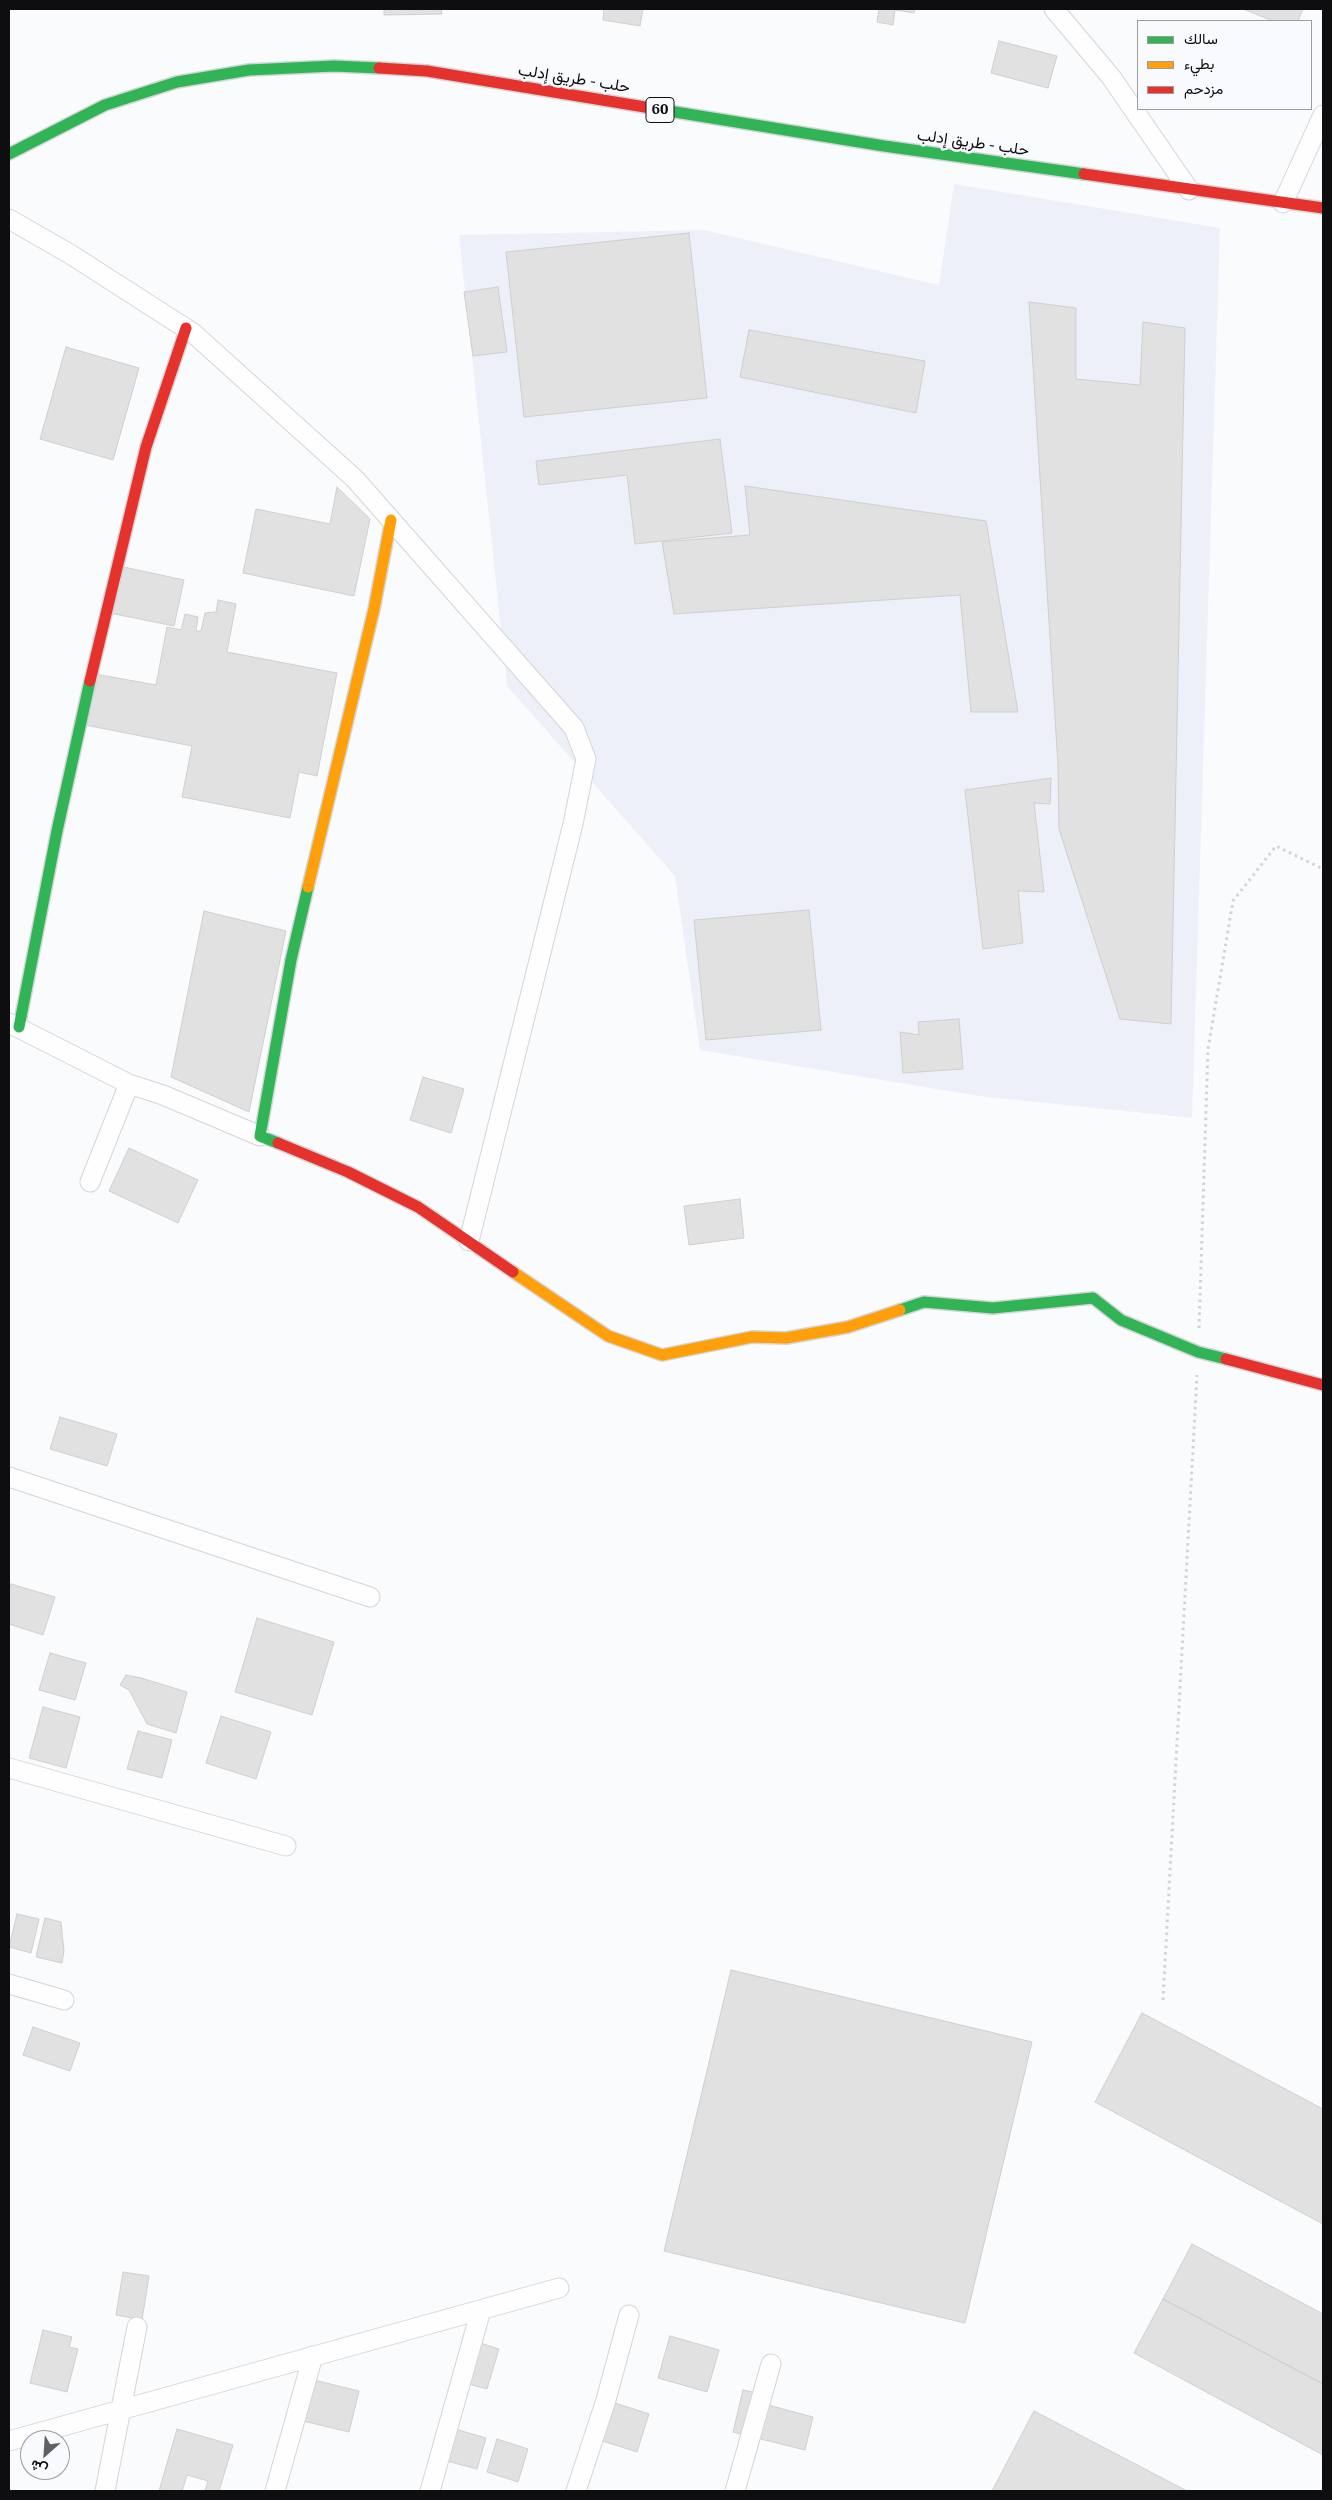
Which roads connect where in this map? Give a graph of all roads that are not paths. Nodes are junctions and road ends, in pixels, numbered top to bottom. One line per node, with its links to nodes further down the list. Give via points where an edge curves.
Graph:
1 (1054, 9): 4 (street, via 1111,77)
2 (1323, 115): 5 (street)
3 (9, 154): 4 (main road, حلب - طريق إدلب / 60, via 105,105 177,82 249,70 334,66 427,71 874,145)
4 (1189, 190): 5 (main road, حلب - طريق إدلب / 60)
5 (1283, 203): 6 (main road, حلب - طريق إدلب / 60)
6 (1323, 208)
7 (9, 218): 8 (street)
8 (186, 328): 9 (street, via 354,479); 10 (main road, via 146,447 102,626)
9 (391, 520): 12 (main road, via 374,609 291,960); 14 (street, via 574,728 586,760)
10 (14, 1025): 11 (street)
11 (129, 1084): 12 (street); 13 (street)
12 (260, 1136): 14 (main road, via 348,1172 418,1207)
13 (90, 1182)
14 (469, 1241): 15 (main road, via 608,1336 662,1355 752,1337 786,1338 848,1327 924,1302 993,1308 1093,1298 1121,1320 1198,1352)
15 (1323, 1385)
16 (9, 1477): 17 (street)
17 (370, 1597)
18 (9, 1768): 19 (street)
19 (286, 1846)
20 (9, 1984): 21 (street)
21 (64, 2000)
22 (560, 2288): 23 (street)
23 (482, 2310): 26 (street); 32 (street)
24 (630, 2315): 33 (street)
25 (137, 2327): 28 (street)
26 (313, 2356): 28 (street); 31 (street)
27 (771, 2364): 34 (street)
28 (121, 2410): 29 (street); 30 (street)
29 (9, 2440)
30 (105, 2491)
31 (274, 2491)
32 (430, 2491)
33 (576, 2491)
34 (735, 2491)

